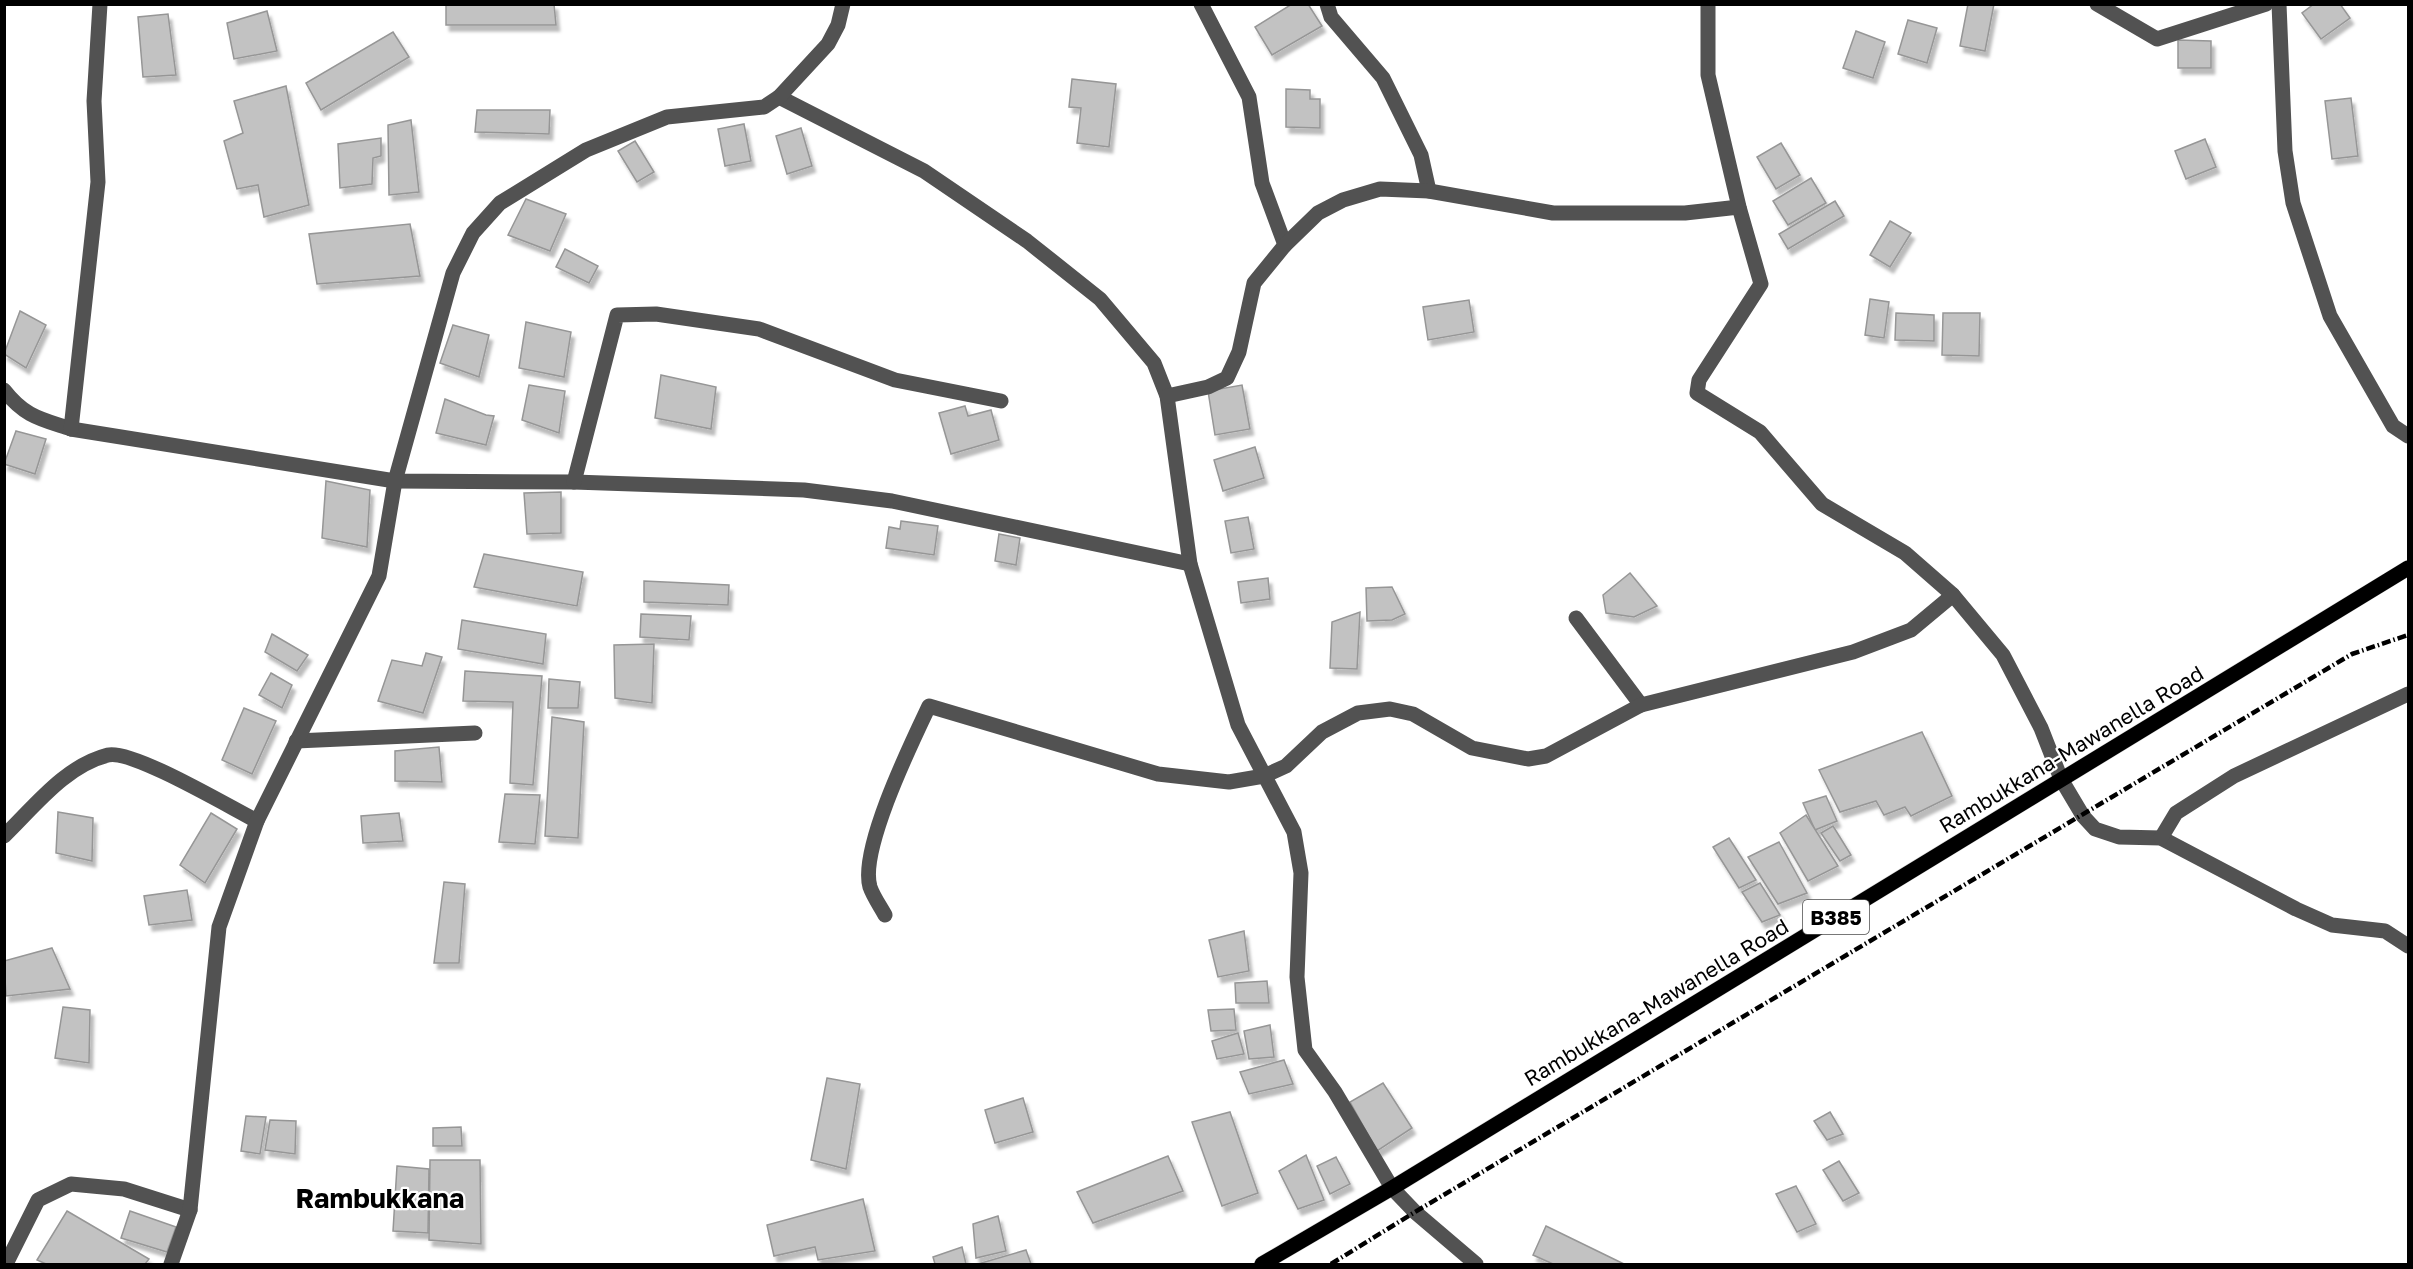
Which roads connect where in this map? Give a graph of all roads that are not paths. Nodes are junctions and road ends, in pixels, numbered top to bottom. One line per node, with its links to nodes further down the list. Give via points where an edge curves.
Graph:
1 (100, 4): 16 (street, via 94,101 98,182)
2 (843, 4): 9 (street, via 828,44)
3 (1201, 4): 12 (street, via 1249,97 1262,183)
4 (1327, 4): 10 (street, via 1331,17 1383,78 1421,155)
5 (1708, 4): 11 (street, via 1708,75)
6 (2097, 4): 7 (street, via 2157,39)
7 (2266, 4)
8 (2280, 4): 17 (street, via 2285,151 2293,203 2330,316 2393,426)
9 (779, 97): 14 (street, via 924,171 1027,241 1100,299 1154,363); 18 (street, via 764,107 667,117 586,150 500,203 473,233 453,273)
10 (1429, 190): 11 (street, via 1553,213 1685,213); 12 (street, via 1380,189 1343,200 1318,213)
11 (1739, 207): 22 (street, via 1761,284 1699,380 1697,393 1760,432 1822,504 1905,553)
12 (1285, 245): 14 (street, via 1254,283 1239,352 1227,378 1208,387)
13 (4, 390): 16 (street, via 29,415)
14 (1167, 396): 20 (street)
15 (1001, 401): 19 (street, via 895,380 759,329 656,314 617,315)
16 (71, 429): 18 (street)
17 (2409, 436)
18 (395, 481): 19 (street); 27 (street, via 379,576)
19 (574, 482): 20 (street, via 804,490 881,500)
20 (1190, 564): 28 (street, via 1238,725)
21 (2409, 568): 29 (main road, Rambukkana-Mawanella Road / B385)
22 (1953, 595): 25 (street, via 1911,630 1854,652); 29 (street, via 2003,655 2041,728)
23 (1576, 618): 25 (street)
24 (2409, 694): 32 (street, via 2234,776 2176,813)
25 (1641, 705): 28 (street, via 1546,756 1528,759 1472,748 1413,714 1390,709 1358,713 1322,732 1286,766)
26 (475, 733): 27 (street)
27 (296, 741): 30 (street)
28 (1264, 776): 33 (street, via 1229,782 1158,774 929,706 897,774 867,862 870,887); 35 (street, via 1294,832 1301,873 1297,977 1305,1050)
29 (2061, 779): 32 (street, via 2095,830 2120,837); 35 (main road, Rambukkana-Mawanella Road / B385)
30 (257, 821): 31 (street, via 147,763 110,754 68,774); 36 (street, via 219,927)
31 (4, 836)
32 (2161, 838): 34 (street, via 2332,925 2385,931)
33 (885, 915)
34 (2409, 946)
35 (1392, 1188): 39 (main road, Rambukkana-Mawanella Road / B385); 40 (street)
36 (190, 1210): 37 (street, via 123,1189 71,1184 38,1200); 38 (street)
37 (6, 1264)
38 (171, 1264)
39 (1262, 1264)
40 (1476, 1264)

